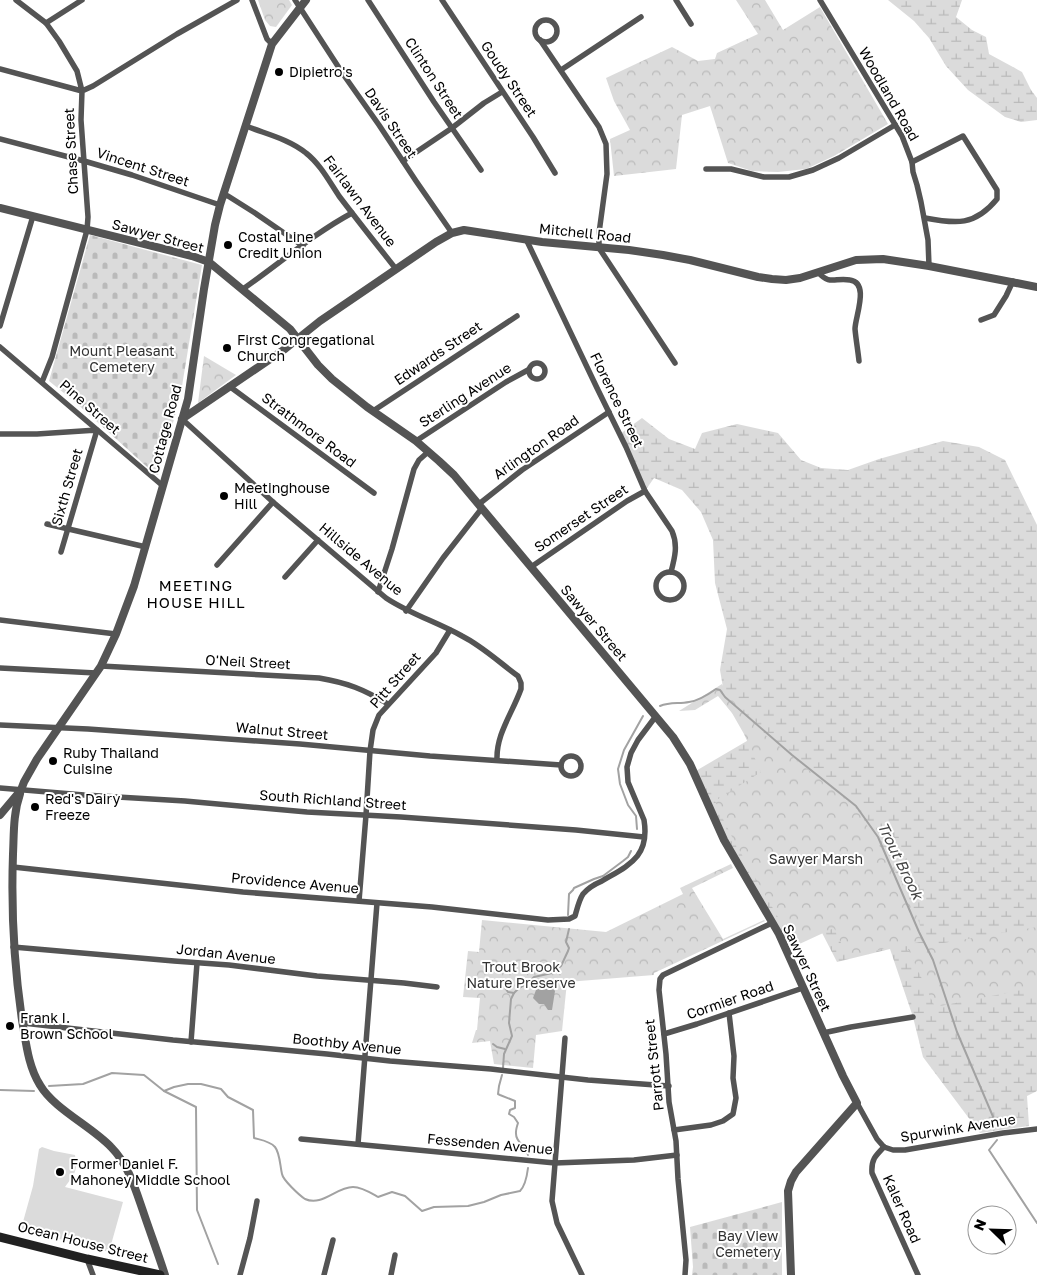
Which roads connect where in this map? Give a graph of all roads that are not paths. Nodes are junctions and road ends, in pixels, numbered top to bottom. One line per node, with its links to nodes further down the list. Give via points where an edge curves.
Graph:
1 (16, 0): 13 (street)
2 (82, 0): 13 (street)
3 (237, 0): 21 (street, Chase Street)
4 (252, 0): 17 (street)
5 (295, 0): 11 (street, Davis Street)
6 (306, 0): 11 (street, Cottage Road)
7 (368, 0): 25 (street, Clinton Street)
8 (442, 0): 22 (street, Goudy Street)
9 (676, 0): 14 (street)
10 (820, 0): 23 (street, Woodland Road)
11 (299, 8): 17 (street, Cottage Road); 28 (street, Davis Street)
12 (640, 17): 20 (street)
13 (46, 23): 21 (street, via 77,71)
14 (691, 24)
15 (553, 39): 16 (street); 16 (street, via 555,26 546,21 540,22 536,28); 18 (street)
16 (540, 40): 18 (street)
17 (272, 44): 24 (street, Cottage Road)
18 (551, 56): 20 (street)
19 (0, 69): 21 (street)
20 (561, 70): 43 (street, via 599,127 606,144 607,174)
21 (82, 91): 27 (street, Chase Street)
22 (502, 92): 25 (street); 32 (street, Goudy Street)
23 (895, 125): 29 (street, Woodland Road); 30 (street, via 839,158 789,177)
24 (246, 126): 33 (street, Cottage Road); 36 (street, Fairlawn Avenue, via 282,139 306,153)
25 (452, 128): 28 (street); 31 (street, Clinton Street)
26 (0, 139): 27 (street, Vincent Street)
27 (84, 161): 34 (street, Vincent Street); 39 (street, Chase Street)
28 (403, 161): 40 (street, Davis Street)
29 (912, 162): 38 (street, Woodland Road); 38 (street, via 963,136 997,190 998,199 990,208 969,221 944,222)
30 (706, 169)
31 (481, 170)
32 (555, 173)
33 (223, 195): 34 (street, Cottage Road); 42 (street)
34 (220, 205): 44 (street, Cottage Road)
35 (0, 208): 37 (street, Sawyer Street)
36 (352, 213): 42 (street); 46 (street, Fairlawn Avenue)
37 (33, 216): 39 (street, Sawyer Street); 53 (street)
38 (925, 218): 45 (street, Woodland Road)
39 (87, 230): 44 (street, Sawyer Street); 59 (street, Chase Street)
40 (452, 233): 41 (street, Mitchell Road, via 464,230); 46 (street, Mitchell Road)
41 (526, 239): 43 (street, Mitchell Road); 62 (street, Florence Street)
42 (303, 246): 50 (street)
43 (599, 248): 47 (street, Mitchell Road, via 672,257 772,279 800,278); 57 (street)
44 (209, 262): 50 (street, Sawyer Street); 63 (street, Cottage Road)
45 (929, 266): 47 (street, Mitchell Road, via 883,259 862,260); 48 (street, Mitchell Road)
46 (396, 269): 54 (street, Mitchell Road)
47 (818, 272): 56 (street, via 828,280 849,279 858,284 861,297 855,328)
48 (1013, 282): 49 (street, Mitchell Road); 52 (street, via 994,315)
49 (1037, 286)
50 (243, 289): 54 (street, Sawyer Street)
51 (517, 316): 61 (street, Edwards Street)
52 (981, 320)
53 (0, 326)
54 (297, 338): 60 (street, Mitchell Road); 61 (street, Sawyer Street, via 332,379)
55 (0, 347): 59 (street, Pine Street)
56 (859, 361)
57 (675, 363)
58 (528, 370): 66 (street, Sterling Avenue)
59 (42, 382): 64 (street, Pine Street)
60 (230, 386): 63 (street, Mitchell Road); 70 (street, Strathmore Road)
61 (372, 411): 66 (street, Sawyer Street)
62 (609, 412): 69 (street, Florence Street); 72 (street, Arlington Road, via 522,470)
63 (182, 419): 68 (street, Cottage Road); 71 (street, Hillside Avenue)
64 (97, 430): 65 (street); 68 (street, Pine Street); 74 (street, Sixth Street)
65 (0, 434)
66 (416, 442): 67 (street, Sawyer Street)
67 (428, 452): 72 (street, Sawyer Street, via 454,475); 82 (street, via 414,470)
68 (163, 486): 76 (street, Cottage Road)
69 (645, 491): 79 (street, Somerset Street); 80 (street, Florence Street, via 674,536 676,548)
70 (374, 493)
71 (274, 502): 75 (street, Hillside Avenue); 78 (street)
72 (480, 506): 79 (street, Sawyer Street); 83 (street, Arlington Road)
73 (46, 524): 74 (street)
74 (68, 530): 76 (street); 77 (street, Sixth Street)
75 (318, 540): 81 (street); 82 (street, Hillside Avenue)
76 (146, 547): 86 (street, Cottage Road)
77 (61, 552)
78 (217, 565)
79 (531, 567): 91 (street, Sawyer Street)
80 (671, 572): 80 (street, via 660,576 656,584 659,594 670,600 679,596 684,585 679,575)
81 (285, 577)
82 (378, 592): 83 (street, Hillside Avenue)
83 (406, 611): 85 (street, Hillside Avenue)
84 (0, 620): 86 (street)
85 (450, 630): 90 (street, Pitt Street, via 436,653); 95 (street, Hillside Avenue, via 474,643 518,676 521,683 500,736)
86 (116, 634): 87 (street, Cottage Road)
87 (101, 666): 89 (street, Cottage Road); 90 (street, O'Neil Street, via 319,678 369,692)
88 (0, 668): 89 (street)
89 (96, 673): 93 (street, Cottage Road)
90 (388, 704): 94 (street, Pitt Street, via 373,730)
91 (656, 716): 101 (street, via 638,740 626,767 628,782 644,820); 105 (street, Sawyer Street, via 690,764 724,840)
92 (0, 725): 93 (street, Walnut Street)
93 (59, 728): 94 (street, Walnut Street); 98 (street, Cottage Road)
94 (370, 751): 95 (street, Walnut Street); 100 (street, Pitt Street)
95 (497, 760): 96 (street, Walnut Street)
96 (561, 765)
97 (0, 788): 98 (street, South Richland Street)
98 (21, 790): 99 (street, Cottage Road); 100 (street, South Richland Street); 102 (street, via 14,821)
99 (0, 814)
100 (366, 816): 101 (street, South Richland Street, via 576,830); 103 (street, Pitt Street)
101 (644, 838): 104 (street, Providence Avenue, via 636,858 589,888 582,895 575,916 569,919 548,920)
102 (13, 867): 103 (street, Providence Avenue); 106 (street)
103 (359, 901): 104 (street, Providence Avenue)
104 (377, 902): 108 (street)
105 (772, 923): 110 (street, Sawyer Street); 115 (street, Parrott Street, via 663,975 659,990)
106 (14, 947): 107 (street, Jordan Avenue); 113 (street)
107 (197, 963): 108 (street, Jordan Avenue); 117 (street)
108 (372, 980): 109 (street, Jordan Avenue); 118 (street)
109 (437, 988)
110 (803, 988): 111 (street, Cormier Road); 114 (street, Sawyer Street)
111 (729, 1013): 115 (street, Cormier Road); 123 (street, via 736,1098 733,1114 724,1122)
112 (913, 1017): 114 (street)
113 (23, 1023): 117 (street, Boothby Avenue); 136 (street, via 32,1069 41,1087 56,1103 98,1134 126,1168)
114 (823, 1033): 121 (street, Sawyer Street)
115 (664, 1034): 120 (street, Parrott Street)
116 (565, 1038): 119 (street)
117 (191, 1042): 118 (street, Boothby Avenue)
118 (365, 1058): 119 (street, Boothby Avenue); 125 (street)
119 (562, 1078): 120 (street, Boothby Avenue); 128 (street)
120 (669, 1086): 123 (street, Parrott Street)
121 (857, 1103): 126 (street); 142 (street, via 791,1181 788,1190)
122 (1037, 1129): 126 (street, Spurwink Avenue, via 905,1150)
123 (674, 1130): 127 (street, Parrott Street)
124 (301, 1140): 125 (street, Fessenden Avenue)
125 (358, 1144): 128 (street, Fessenden Avenue)
126 (884, 1147): 143 (street, Kaler Road, via 874,1159 872,1172)
127 (677, 1155): 128 (street, Fessenden Avenue); 141 (street, Parrott Street)
128 (555, 1163): 140 (street, via 552,1200 557,1223)
129 (257, 1201): 137 (street)
130 (0, 1236): 133 (main road, Ocean House Street)
131 (333, 1240): 138 (street)
132 (395, 1255): 139 (street)
133 (88, 1259): 134 (street); 135 (main road, Ocean House Street)
134 (93, 1275)
135 (160, 1275)
136 (165, 1275)
137 (240, 1275)
138 (324, 1275)
139 (391, 1275)
140 (582, 1275)
141 (685, 1275)
142 (791, 1275)
143 (918, 1275)

